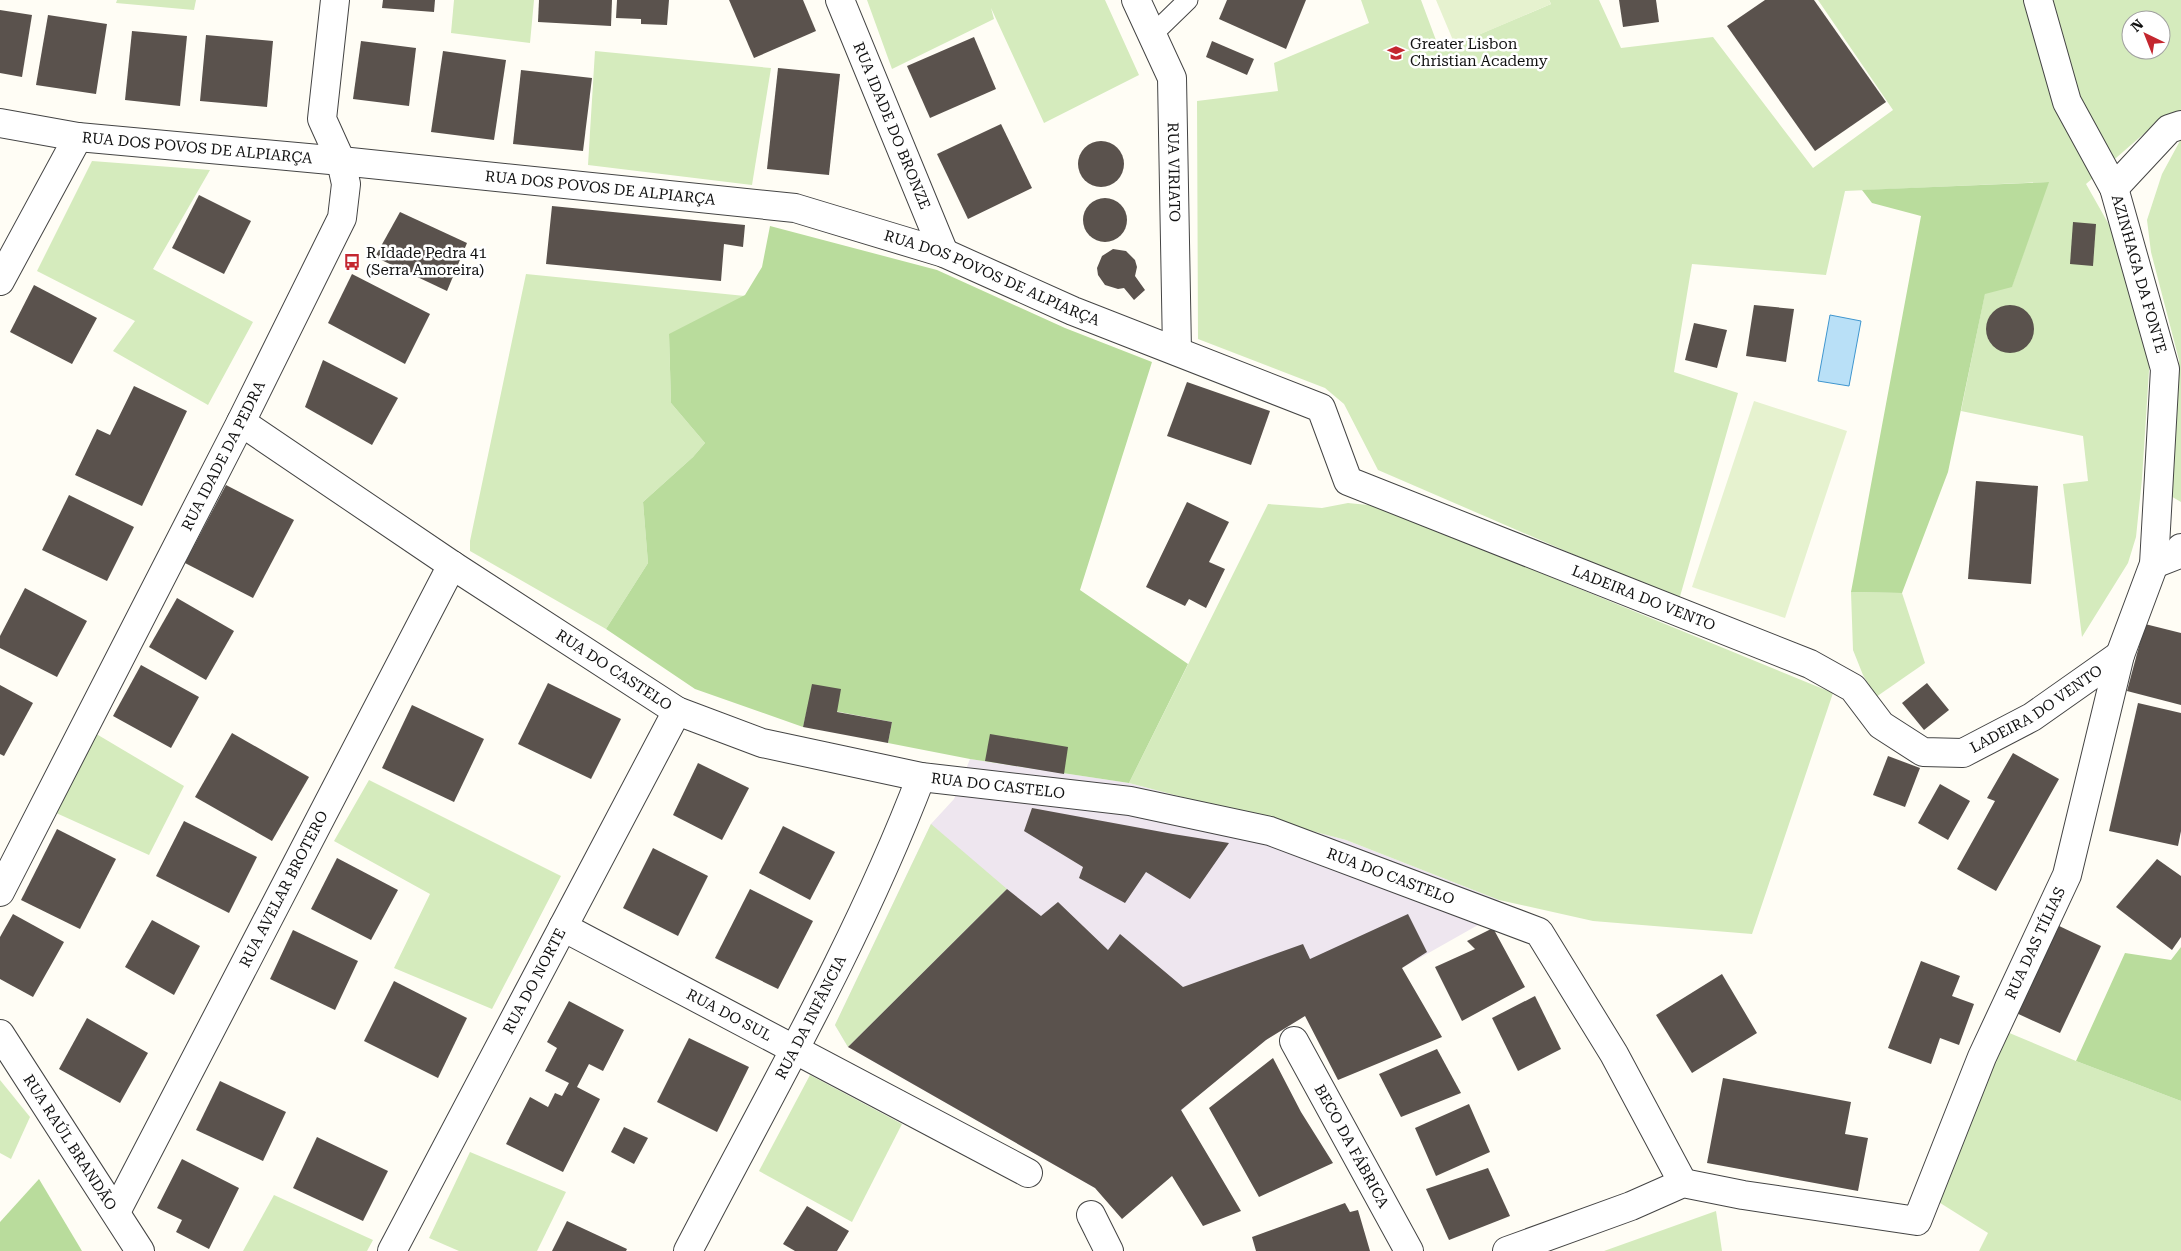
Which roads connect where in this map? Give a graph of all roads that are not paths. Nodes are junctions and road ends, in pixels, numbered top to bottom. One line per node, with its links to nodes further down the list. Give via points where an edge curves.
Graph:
1 (336, 0): 10 (street, RUA IDADE DA PEDRA, via 322,119)
2 (840, 0): 12 (street, RUA IDADE DO BRONZE)
3 (1136, 0): 6 (street, RUA VIRIATO)
4 (1188, 0): 6 (lane)
5 (2038, 0): 11 (street, AZINHAGA DA FONTE, via 2068,102)
6 (1152, 35): 14 (street, RUA VIRIATO, via 1172,78)
7 (0, 123): 9 (street, RUA DOS POVOS DE ALPIARÇA)
8 (2181, 125): 11 (street, via 2169,129)
9 (78, 137): 10 (street, RUA DOS POVOS DE ALPIARÇA); 13 (street)
10 (341, 161): 12 (street, RUA DOS POVOS DE ALPIARÇA, via 794,208); 15 (street, RUA IDADE DA PEDRA, via 346,184 342,218)
11 (2114, 188): 17 (street, AZINHAGA DA FONTE, via 2166,369)
12 (944, 253): 14 (street, RUA DOS POVOS DE ALPIARÇA, via 1073,311)
13 (0, 281)
14 (1177, 351): 19 (street, LADEIRA DO VENTO, via 1321,408 1348,480 1810,664 1853,688 1881,725 1923,752 1963,753 2032,717)
15 (241, 422): 18 (street, RUA DO CASTELO); 22 (street, RUA IDADE DA PEDRA)
16 (2181, 548): 17 (street, via 2177,555)
17 (2154, 564): 19 (street, AZINHAGA DA FONTE)
18 (452, 565): 20 (street, RUA DO CASTELO); 29 (street, RUA AVELAR BROTERO)
19 (2120, 655): 28 (street, RUA DAS TÍLIAS, via 2067,875 1982,1057 1917,1221)
20 (677, 711): 21 (street, RUA DO CASTELO, via 762,743); 23 (street, RUA DO NORTE)
21 (922, 777): 26 (street, RUA DA INFÂNCIA, via 847,946); 28 (street, RUA DO CASTELO, via 1130,801 1270,831 1539,932 1614,1054)
22 (0, 892)
23 (563, 927): 26 (street, RUA DO SUL); 32 (street, RUA DO NORTE)
24 (0, 1034): 29 (street, RUA RAÚL BRANDÃO)
25 (1294, 1042): 35 (street, BECO DA FÁBRICA)
26 (795, 1048): 27 (street, RUA DO SUL); 33 (street, RUA DA INFÂNCIA)
27 (1028, 1173)
28 (1683, 1183): 36 (street, via 1631,1206)
29 (116, 1212): 31 (street, RUA RAÚL BRANDÃO)
30 (1091, 1215): 34 (street)
31 (140, 1251)
32 (392, 1251)
33 (688, 1251)
34 (1109, 1251)
35 (1409, 1251)
36 (1507, 1251)

